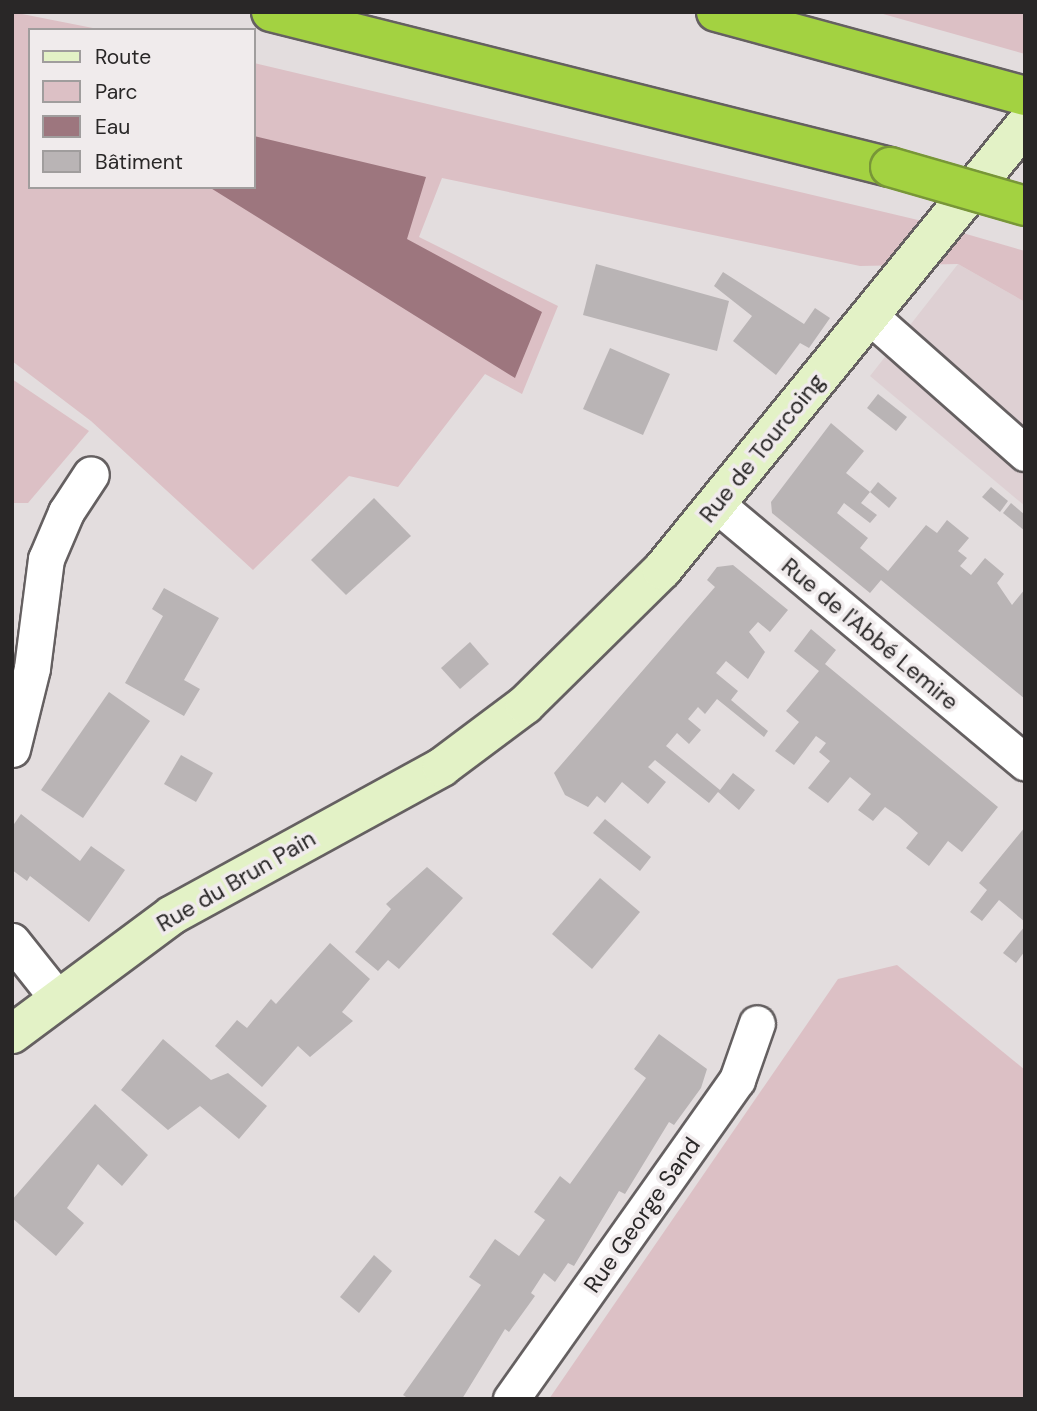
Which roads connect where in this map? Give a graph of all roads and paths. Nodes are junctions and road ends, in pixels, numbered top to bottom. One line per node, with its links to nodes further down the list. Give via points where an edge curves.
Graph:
1 (271, 12): 5 (highway, bridge, via 890,167)
2 (716, 12): 3 (highway)
3 (1025, 96)
4 (1025, 125): 6 (main road, Rue de Tourcoing)
5 (1025, 206)
6 (870, 316): 7 (street); 9 (main road, Rue de Tourcoing)
7 (1025, 453)
8 (91, 474): 11 (street, via 65,512 46,559 30,679)
9 (716, 505): 10 (main road, Rue de Tourcoing, via 628,605); 12 (street, Rue de l'Abbé Lemire)
10 (472, 746): 14 (main road, Rue du Brun Pain, via 172,915)
11 (12, 749)
12 (1025, 762)
13 (12, 941): 14 (street)
14 (58, 999): 16 (main road, Rue du Brun Pain)
15 (758, 1023): 17 (street, Rue George Sand, via 737,1080)
16 (12, 1034)
17 (511, 1399)

